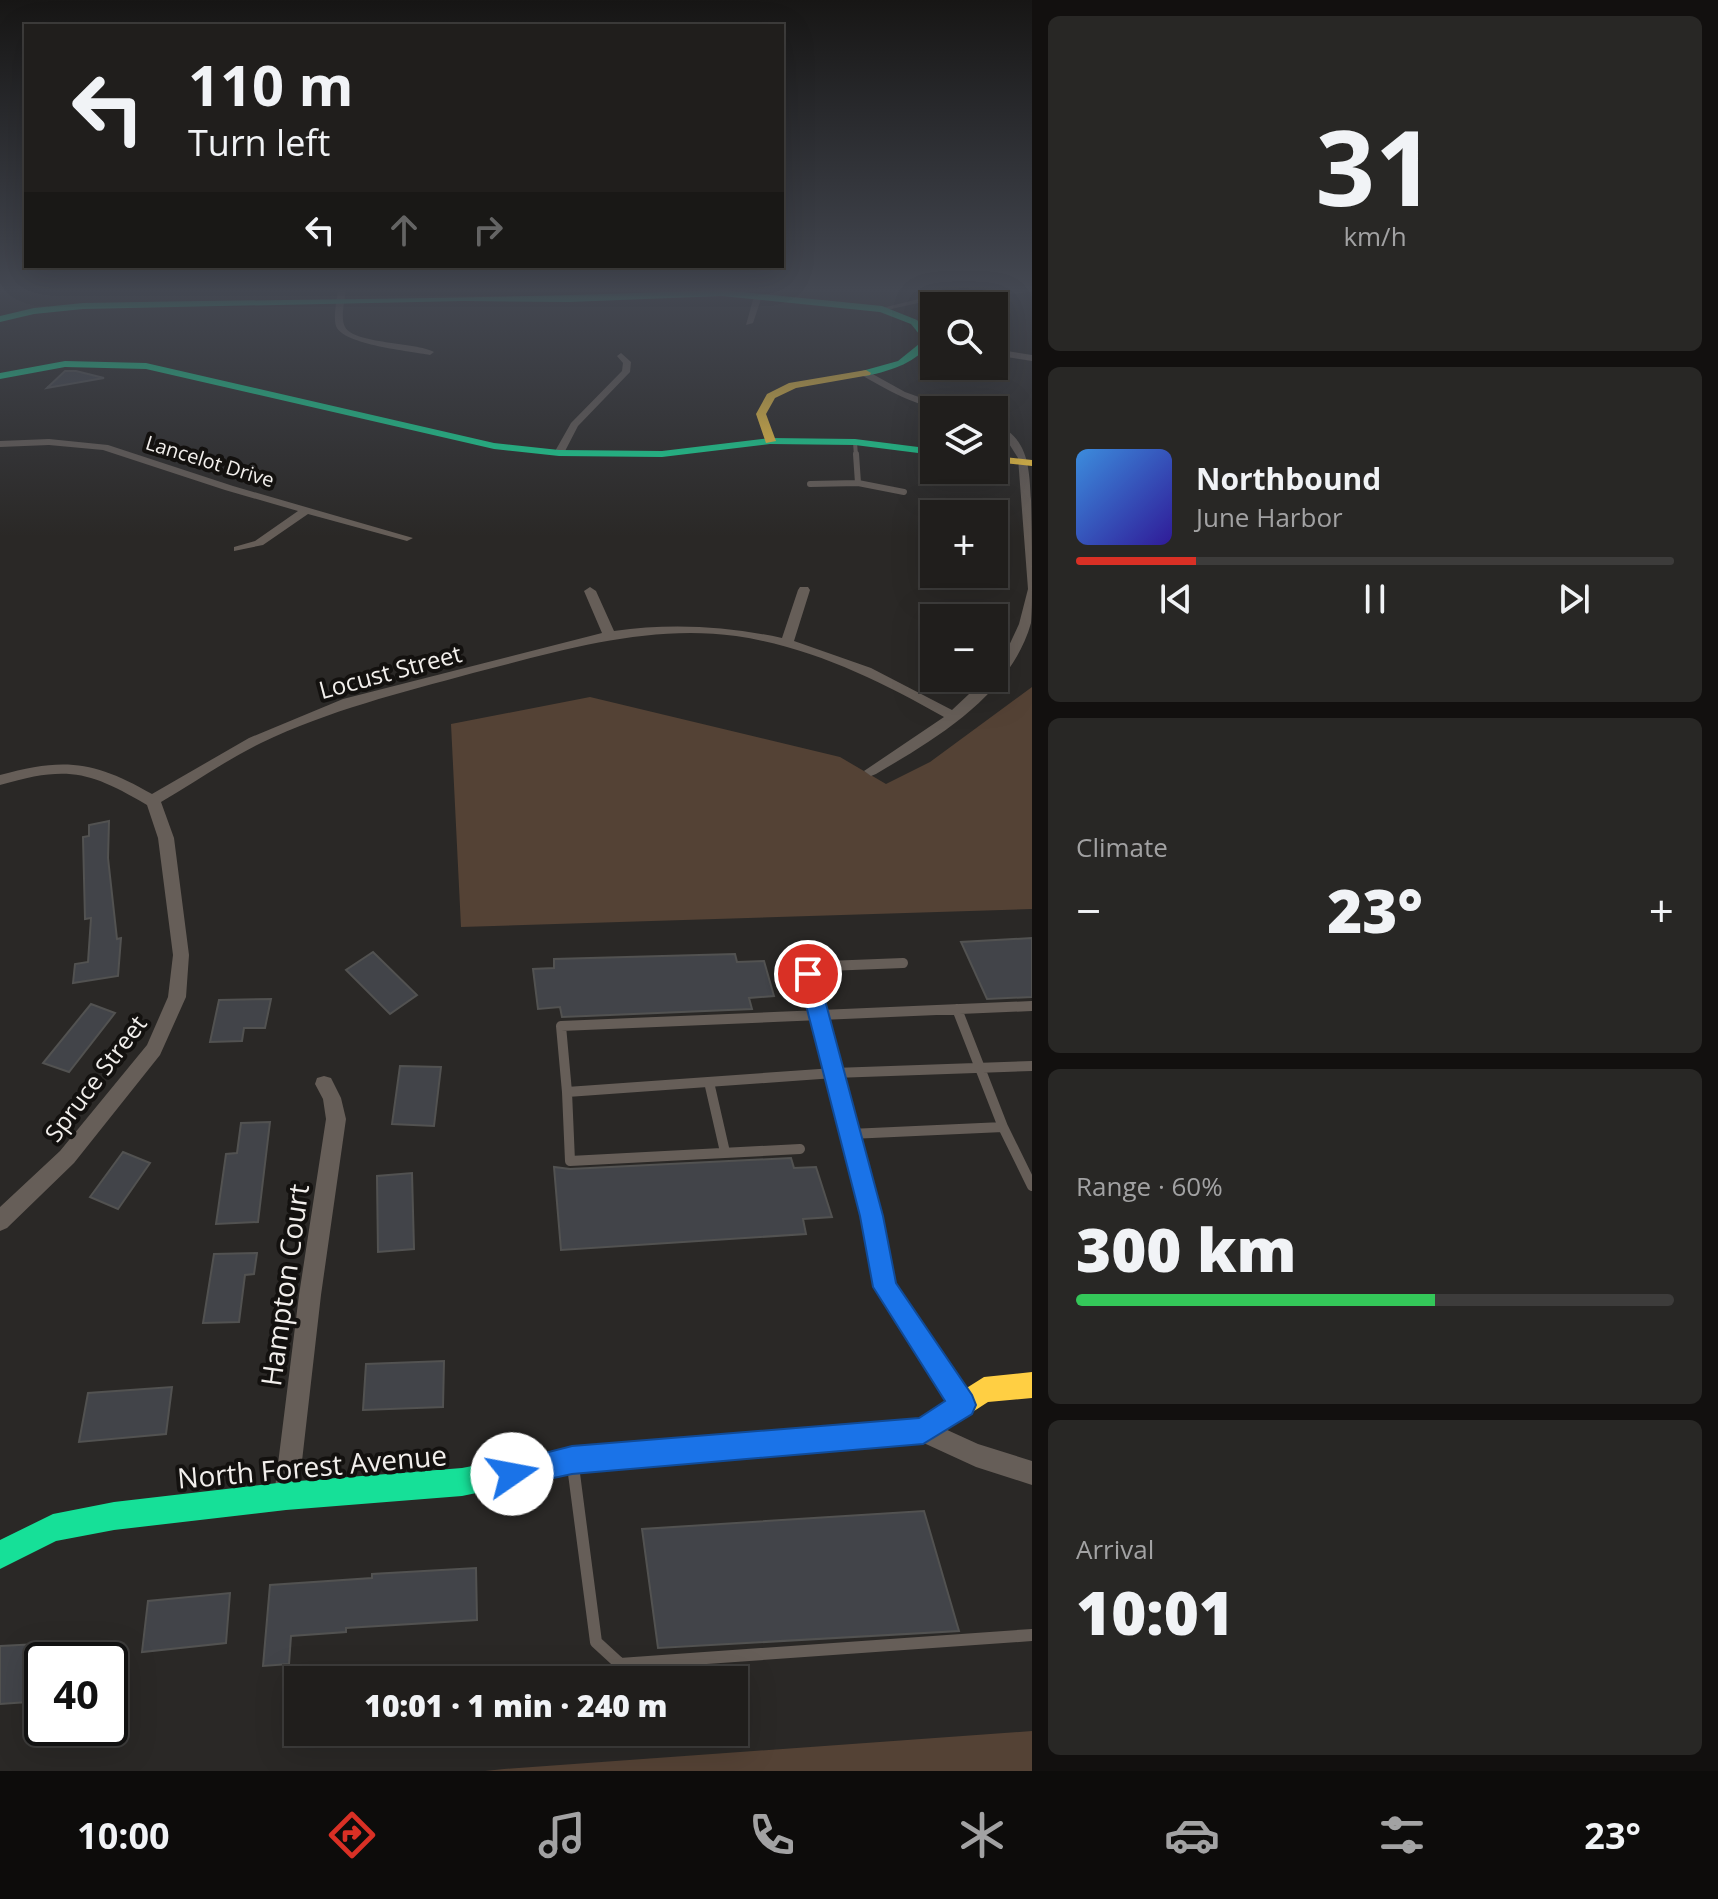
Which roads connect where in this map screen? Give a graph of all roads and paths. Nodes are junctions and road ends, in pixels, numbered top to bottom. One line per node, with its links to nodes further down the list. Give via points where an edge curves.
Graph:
1 (24, 372): 6 (street)
2 (171, 372): 13 (street, via 494,446)
3 (626, 372): 13 (street, via 574,425)
4 (873, 372): 5 (street)
5 (866, 374): 7 (street); 9 (street, via 806,382 775,393 760,413)
6 (0, 376)
7 (920, 401)
8 (1008, 436): 15 (street)
9 (770, 441): 10 (street); 13 (street, via 662,454)
10 (855, 442): 12 (street); 16 (lane)
11 (0, 444): 19 (street, Lancelot Drive, via 104,447)
12 (920, 450)
13 (559, 453)
14 (1008, 461): 15 (street)
15 (1028, 463): 20 (street)
16 (858, 483): 17 (lane); 18 (lane)
17 (810, 484)
18 (904, 492)
19 (308, 509): 21 (street, Lancelot Drive); 22 (street, via 259,543)
20 (1030, 533): 24 (street)
21 (407, 538)
22 (238, 549)
23 (804, 590): 27 (street)
24 (1032, 590): 28 (street, via 1024,630 1005,665)
25 (590, 591): 26 (street)
26 (609, 635): 27 (street, Locust Street, via 705,630); 31 (street, Locust Street, via 348,702 254,741)
27 (787, 642): 28 (street, Locust Street, via 875,673)
28 (954, 717): 29 (street)
29 (871, 771)
30 (0, 780): 31 (street, via 75,768 116,780)
31 (152, 801): 47 (street, Spruce Street, via 166,838 176,897 181,955 177,997 154,1050 67,1157)
32 (903, 963): 35 (lane, via 827,966 808,974)
33 (1032, 1006): 34 (lane)
34 (957, 1009): 35 (lane); 37 (lane)
35 (821, 1015): 38 (lane); 41 (lane, via 561,1026)
36 (1032, 1066): 37 (lane)
37 (982, 1068): 38 (lane); 42 (lane)
38 (834, 1073): 39 (lane); 43 (lane)
39 (709, 1082): 41 (lane); 45 (lane)
40 (324, 1084): 53 (street, Hampton Court, via 336,1119)
41 (567, 1092): 45 (lane, via 570,1161)
42 (1003, 1127): 43 (lane); 46 (lane)
43 (850, 1134): 49 (lane, via 885,1287)
44 (800, 1149): 45 (lane)
45 (725, 1152)
46 (1032, 1186)
47 (0, 1221)
48 (1032, 1385): 49 (street, North Forest Avenue, via 984,1390)
49 (963, 1405): 50 (street, North Forest Avenue)
50 (923, 1431): 51 (street, North Forest Avenue); 52 (street, North Forest Avenue)
51 (572, 1460): 53 (street, North Forest Avenue, via 462,1482); 55 (lane, via 596,1642 620,1664)
52 (1032, 1473)
53 (286, 1496): 54 (street, North Forest Avenue, via 53,1528)
54 (0, 1555)
55 (1032, 1635)

